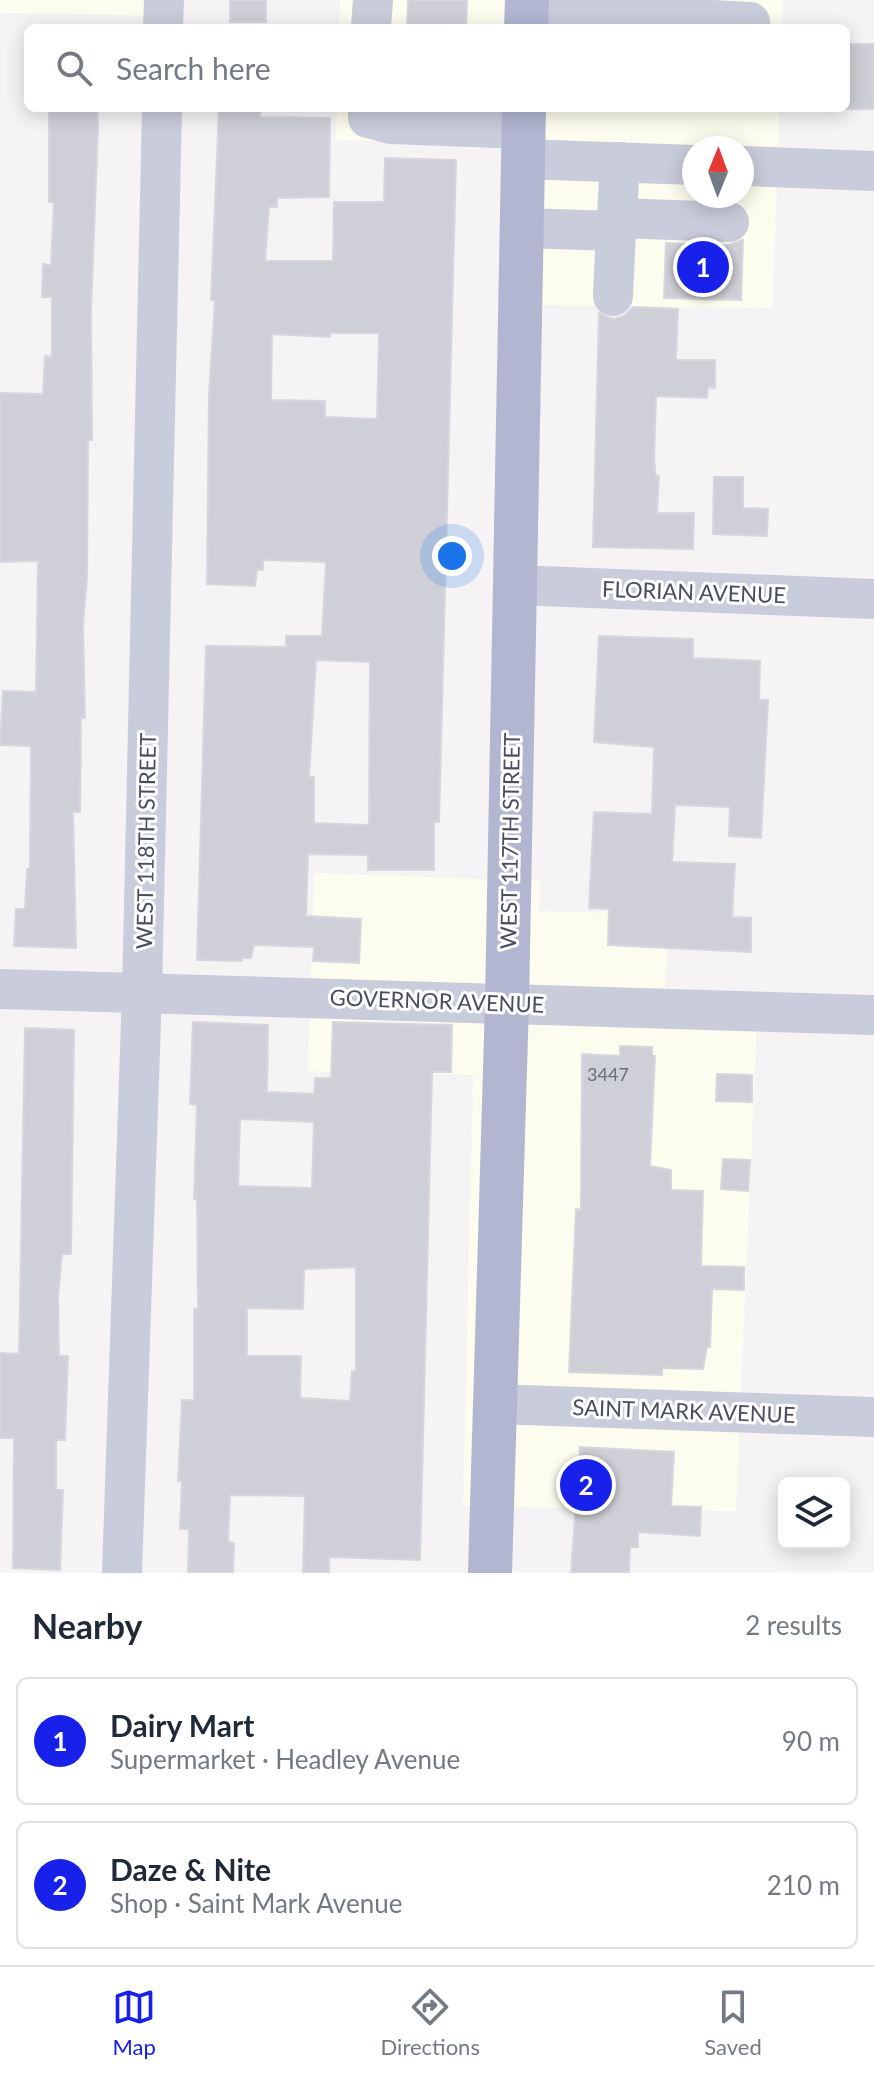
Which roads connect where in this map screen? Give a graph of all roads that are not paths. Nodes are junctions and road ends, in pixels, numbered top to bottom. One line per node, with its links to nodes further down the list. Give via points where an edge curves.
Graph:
1 (164, 0): 5 (street)
2 (373, 0): 6 (street)
3 (526, 13): 4 (street)
4 (750, 22)
5 (163, 24)
6 (371, 24)
7 (162, 112): 21 (street, WEST 118TH STREET)
8 (368, 112): 9 (street, via 368,118 391,124)
9 (523, 132): 10 (street); 16 (main road, WEST 117TH STREET)
10 (620, 162): 11 (street); 15 (street)
11 (682, 165)
12 (754, 166): 13 (street)
13 (874, 171)
14 (729, 222): 15 (street)
15 (616, 224): 16 (street); 17 (street)
16 (521, 228): 18 (main road, WEST 117TH STREET)
17 (613, 296)
18 (515, 585): 19 (street, FLORIAN AVENUE); 22 (main road, WEST 117TH STREET)
19 (874, 599)
20 (0, 989): 21 (street, GOVERNOR AVENUE)
21 (142, 992): 22 (street, GOVERNOR AVENUE); 26 (street, WEST 118TH STREET)
22 (507, 1002): 23 (street, GOVERNOR AVENUE); 24 (main road, WEST 117TH STREET)
23 (874, 1015)
24 (495, 1404): 25 (street, SAINT MARK AVENUE); 27 (main road, WEST 117TH STREET)
25 (874, 1417)
26 (122, 1573)
27 (490, 1573)

